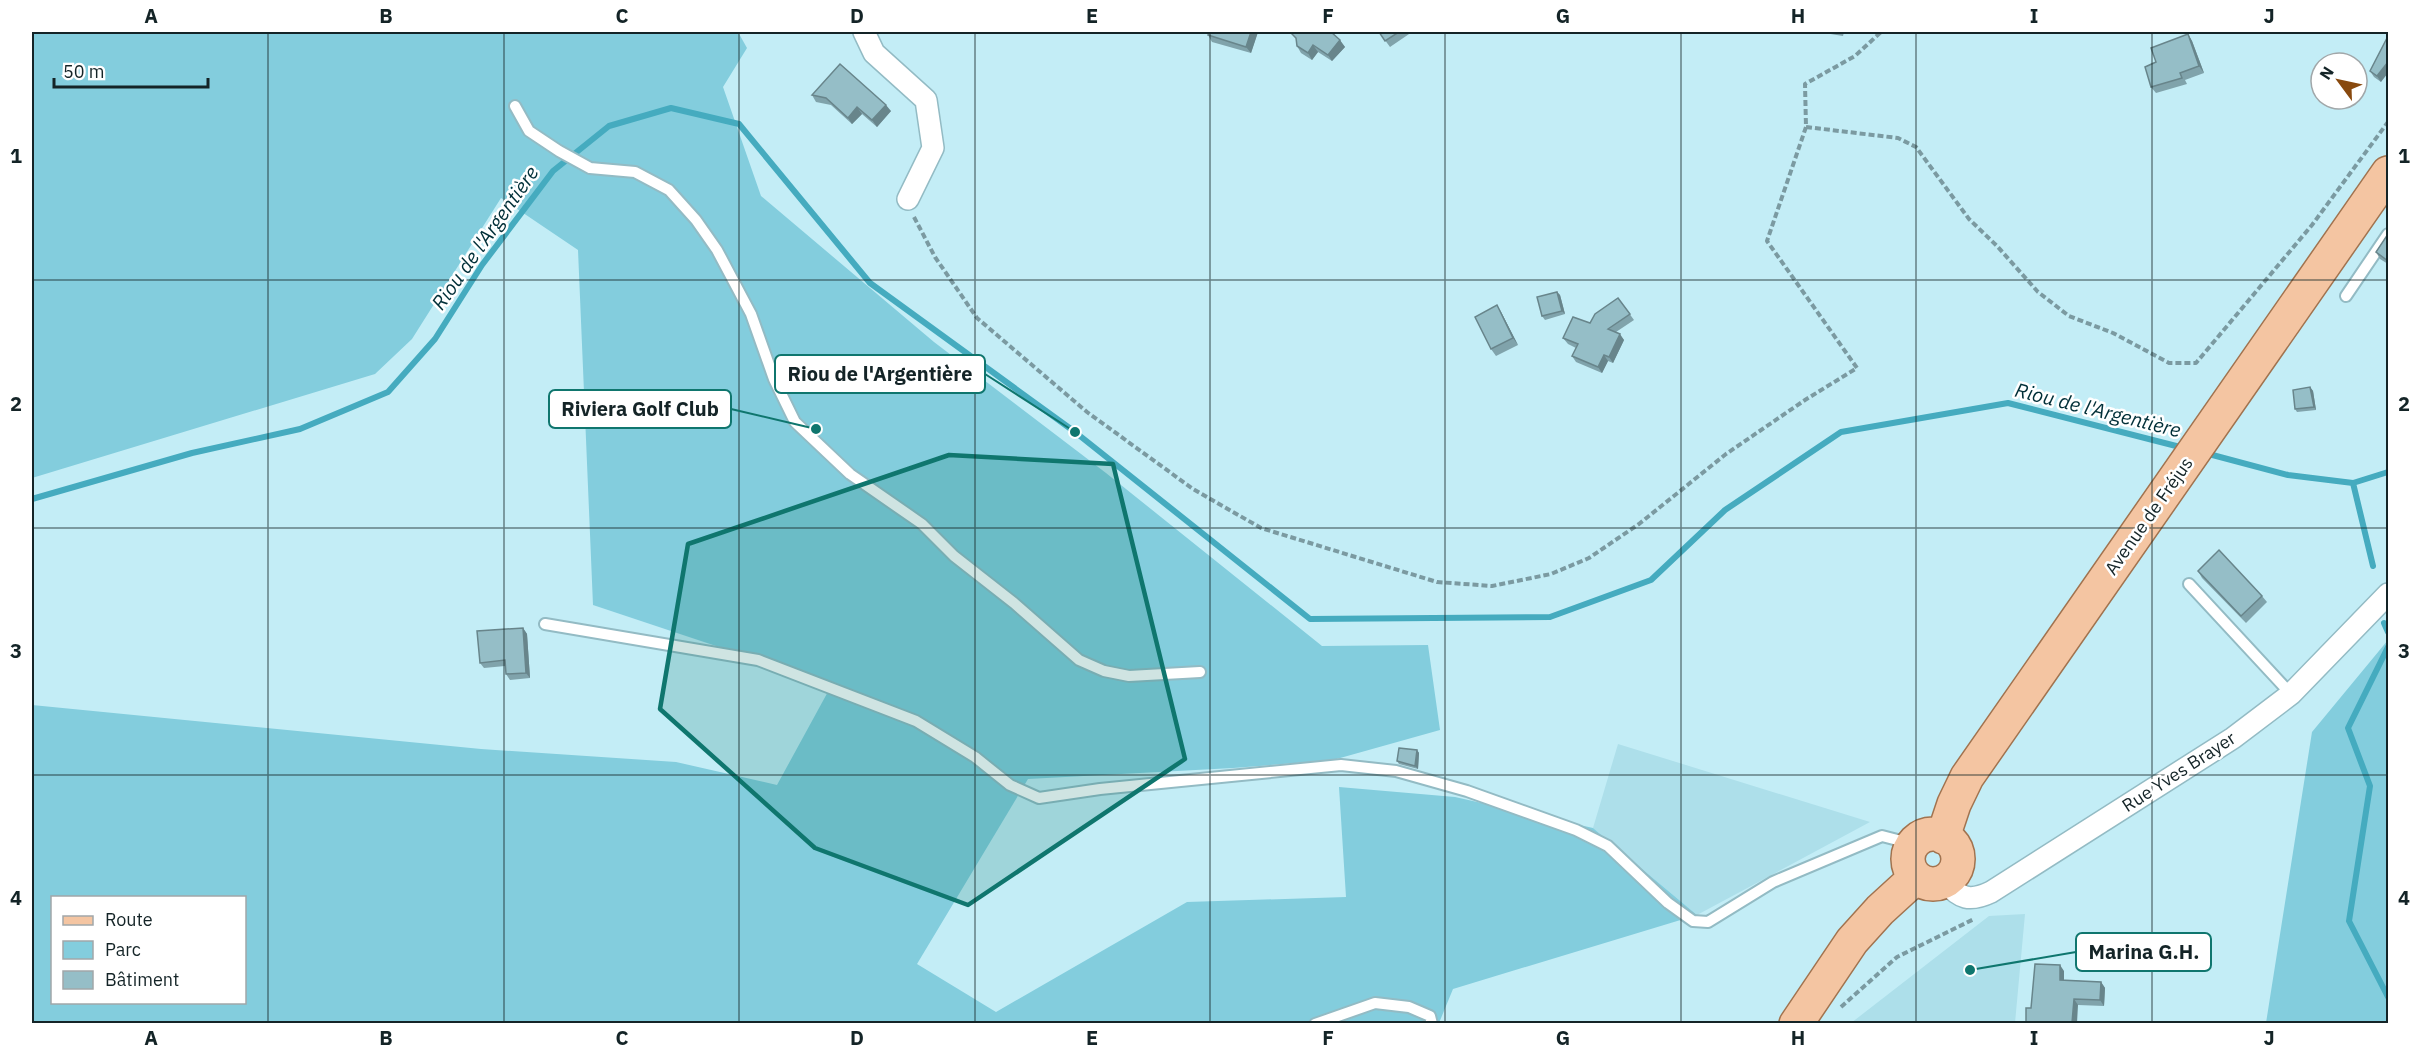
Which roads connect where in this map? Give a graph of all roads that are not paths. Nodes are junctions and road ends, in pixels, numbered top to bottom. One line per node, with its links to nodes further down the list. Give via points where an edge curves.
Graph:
1 (864, 32): 4 (street, via 874,53 926,100 933,148)
2 (515, 106): 10 (lane, via 529,131 559,152 590,168 635,172 669,190 717,250 751,314 774,379 795,422 850,474 922,524 954,556 1079,660 1129,676)
3 (2388, 173): 12 (main road, Avenue de Fréjus, via 1967,777 1954,804)
4 (908, 199)
5 (2388, 234): 6 (lane)
6 (2346, 296)
7 (2189, 584): 11 (lane)
8 (2388, 594): 11 (street, Rue Yves Brayer)
9 (545, 624): 12 (lane, via 758,660 916,721 975,757 1010,785 1039,798 1341,765 1395,771 1467,791 1576,830 1608,846 1668,903 1693,921 1708,922 1773,882 1882,836)
10 (1200, 672)
11 (2291, 694): 13 (street, Rue Yves Brayer, via 2233,738 1991,892 1978,898 1965,897)
12 (1928, 840): 13 (main road, via 1908,855 1909,867); 13 (main road, via 1952,843 1957,853 1953,874)
13 (1930, 879): 16 (main road, via 1880,910 1852,941)
14 (1315, 1023): 15 (lane, via 1375,1003 1409,1007 1430,1016)
15 (1432, 1023)
16 (1796, 1023)

